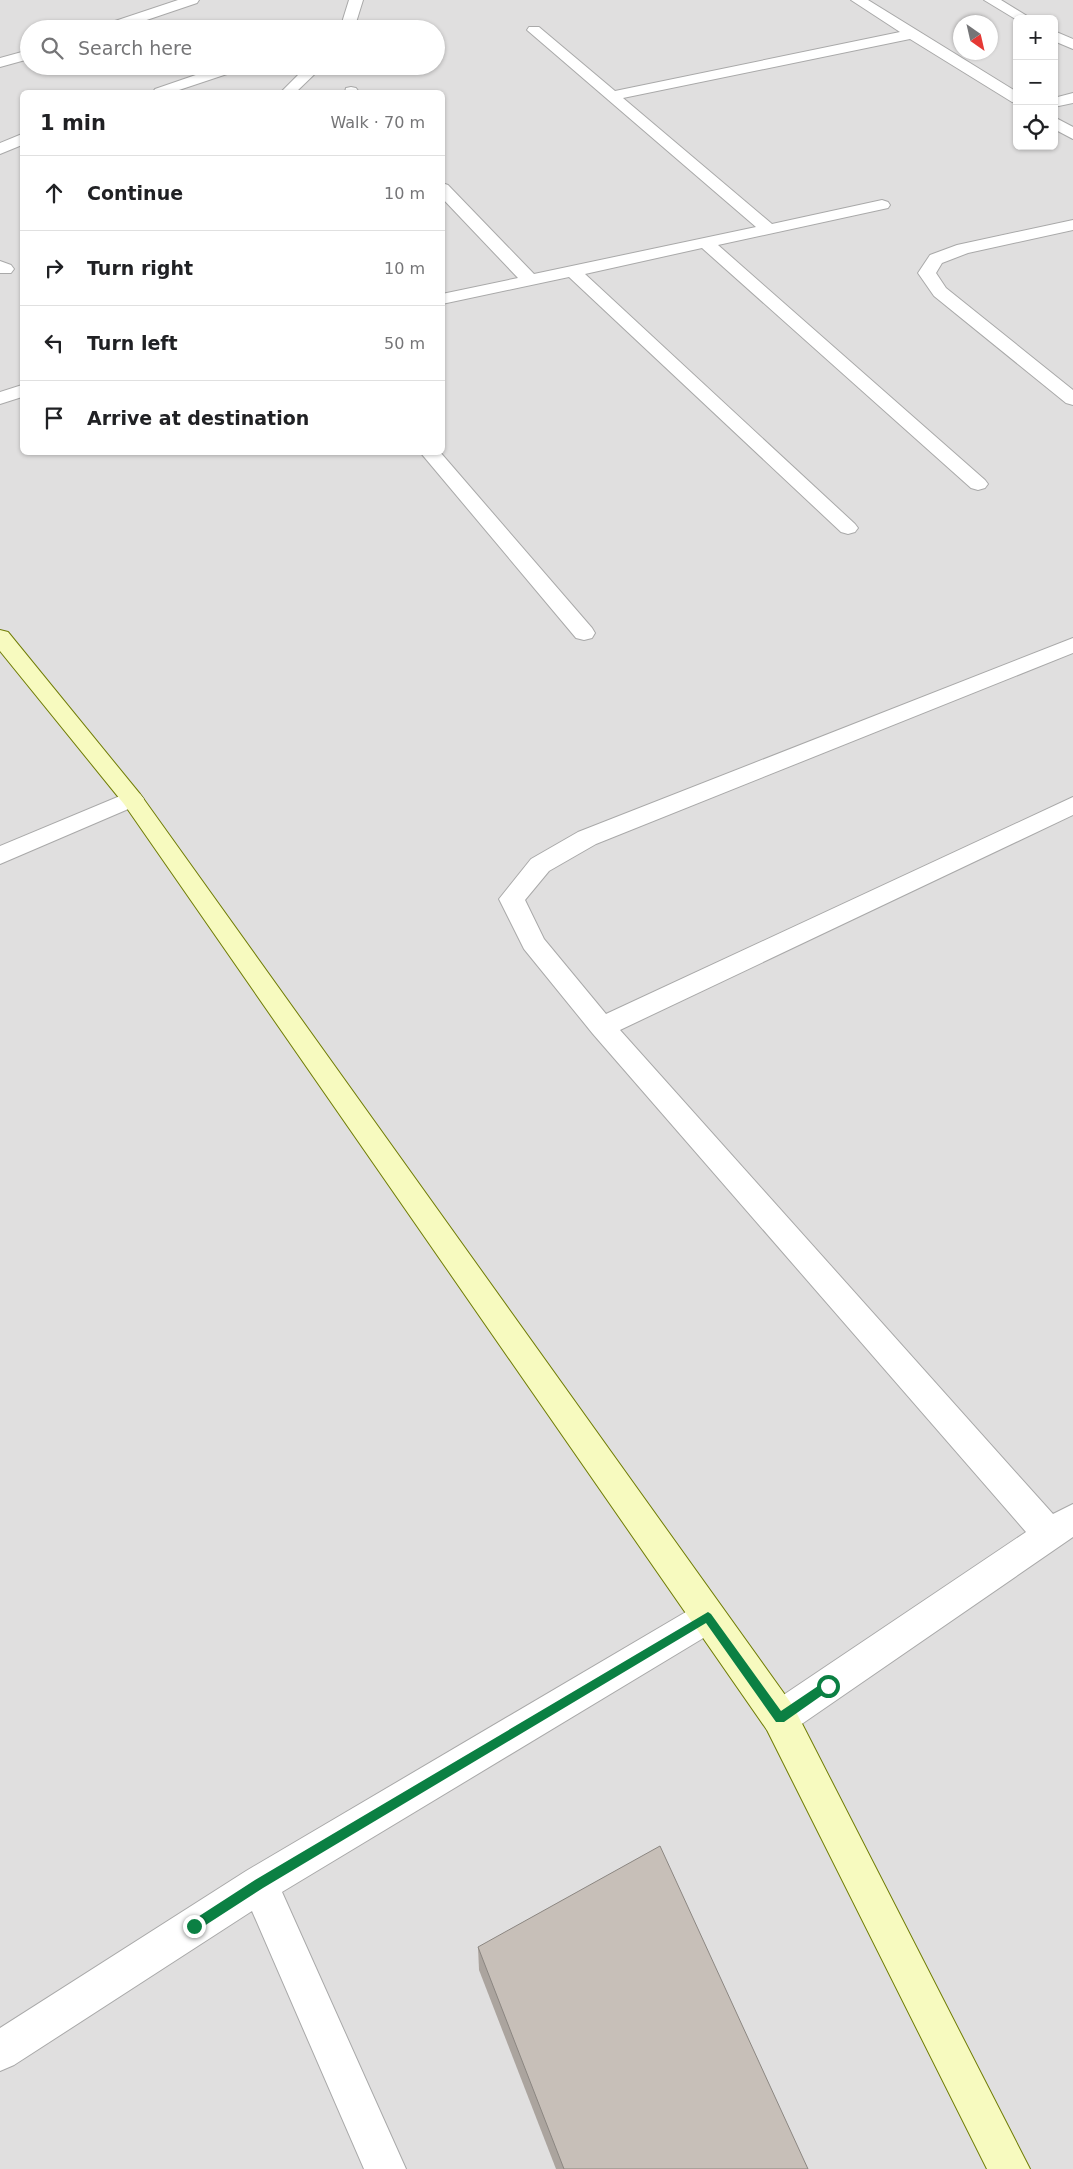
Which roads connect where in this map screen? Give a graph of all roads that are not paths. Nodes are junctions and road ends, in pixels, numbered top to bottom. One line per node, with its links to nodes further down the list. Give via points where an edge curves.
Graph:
1 (192, 0): 6 (street)
2 (356, 0): 7 (street)
3 (858, 0): 9 (street)
4 (991, 0): 5 (street)
5 (1018, 15)
6 (132, 20)
7 (349, 20)
8 (534, 30): 18 (street)
9 (912, 34): 18 (street); 19 (street)
10 (1058, 37): 11 (street)
11 (1073, 45)
12 (20, 57): 13 (street)
13 (0, 63)
14 (210, 75): 16 (street)
15 (306, 75): 17 (street)
16 (166, 90)
17 (290, 90)
18 (612, 96): 29 (street)
19 (1013, 97)
20 (1073, 98): 21 (street)
21 (1058, 102)
22 (1058, 125): 23 (street)
23 (1073, 134)
24 (20, 140): 25 (street)
25 (0, 148)
26 (445, 191): 32 (street)
27 (882, 205): 29 (street)
28 (1073, 225): 36 (street, via 963,249 936,259 927,273 940,292)
29 (768, 229): 30 (street)
30 (706, 243): 31 (street); 38 (street)
31 (572, 271): 32 (street); 39 (street)
32 (530, 280): 33 (street)
33 (445, 298)
34 (20, 392): 35 (street)
35 (0, 398)
36 (1073, 399)
37 (432, 455): 40 (street)
38 (978, 484)
39 (848, 528)
40 (584, 633)
41 (0, 637): 43 (main road)
42 (1073, 645): 46 (street, via 587,838 540,865 512,899 533,943)
43 (132, 799): 45 (street); 48 (main road)
44 (1073, 805): 46 (street)
45 (0, 856)
46 (602, 1027): 47 (street)
47 (1061, 1527): 49 (street)
48 (708, 1617): 49 (main road); 50 (street)
49 (780, 1718): 53 (main road)
50 (259, 1884): 51 (street); 52 (street)
51 (0, 2051)
52 (385, 2169)
53 (1008, 2169)

